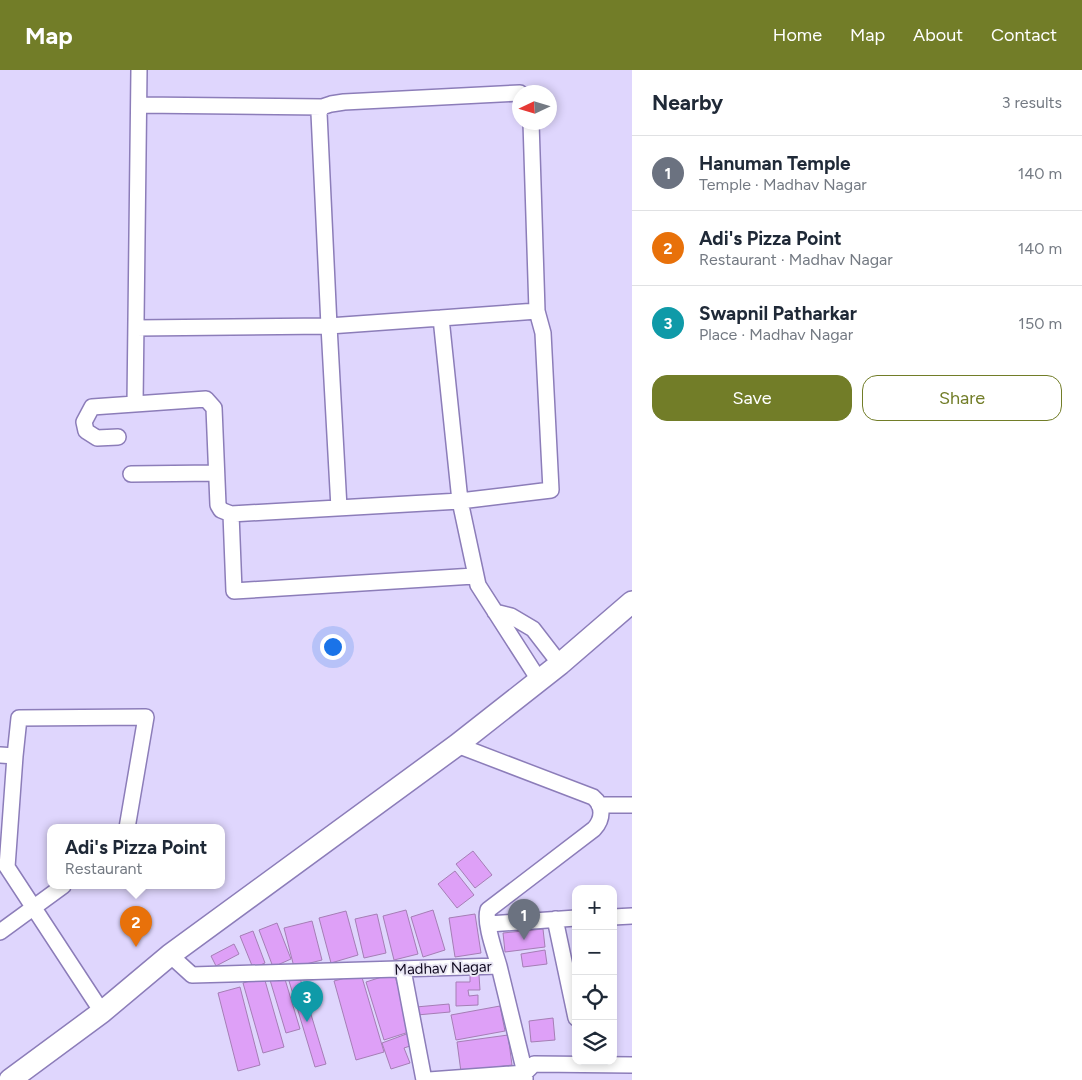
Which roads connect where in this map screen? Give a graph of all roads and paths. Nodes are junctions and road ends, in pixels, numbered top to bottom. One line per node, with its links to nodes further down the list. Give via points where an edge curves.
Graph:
1 (139, 70): 3 (street)
2 (512, 93): 4 (street, via 344,102)
3 (138, 105): 4 (street); 9 (street)
4 (322, 107): 8 (street, via 318,113)
5 (531, 130): 6 (street)
6 (537, 311): 7 (street); 14 (street, via 543,333 551,490)
7 (441, 318): 8 (street); 14 (street)
8 (329, 326): 9 (street); 15 (street)
9 (136, 328): 10 (street)
10 (135, 404): 11 (street, via 92,407 88,412 84,422 86,431 97,438); 12 (street, via 206,399 210,402 214,408)
11 (118, 438)
12 (216, 473): 13 (street); 16 (street, via 218,504 221,510)
13 (131, 474)
14 (460, 501): 15 (street); 17 (street)
15 (339, 508): 16 (street)
16 (231, 514): 17 (street, via 234,591)
17 (474, 576): 19 (street)
18 (632, 602): 20 (main road)
19 (495, 612): 20 (street, via 512,616 533,629); 21 (street)
20 (560, 664): 21 (main road)
21 (539, 680): 22 (main road)
22 (457, 745): 25 (street, via 593,797); 36 (main road)
23 (0, 755): 24 (street)
24 (16, 756): 27 (street, via 19,718 146,718); 29 (street, via 6,867)
25 (599, 805): 26 (street); 34 (street, via 602,812 598,824 488,910)
26 (632, 805)
27 (128, 824)
28 (59, 889): 29 (street)
29 (33, 907): 35 (street); 40 (street)
30 (632, 916): 31 (street)
31 (617, 917)
32 (572, 918): 33 (street)
33 (555, 919): 34 (street); 39 (street)
34 (489, 924): 37 (street, Madhav Nagar)
35 (0, 932)
36 (170, 955): 38 (street, Madhav Nagar, via 192,975); 40 (main road)
37 (499, 966): 38 (street, Madhav Nagar); 44 (street)
38 (403, 970): 46 (street)
39 (572, 999)
40 (102, 1012): 45 (main road)
41 (572, 1063): 44 (street, via 534,1064)
42 (617, 1064): 43 (street)
43 (632, 1065)
44 (525, 1076): 47 (street)
45 (11, 1080)
46 (424, 1080)
47 (428, 1080)

